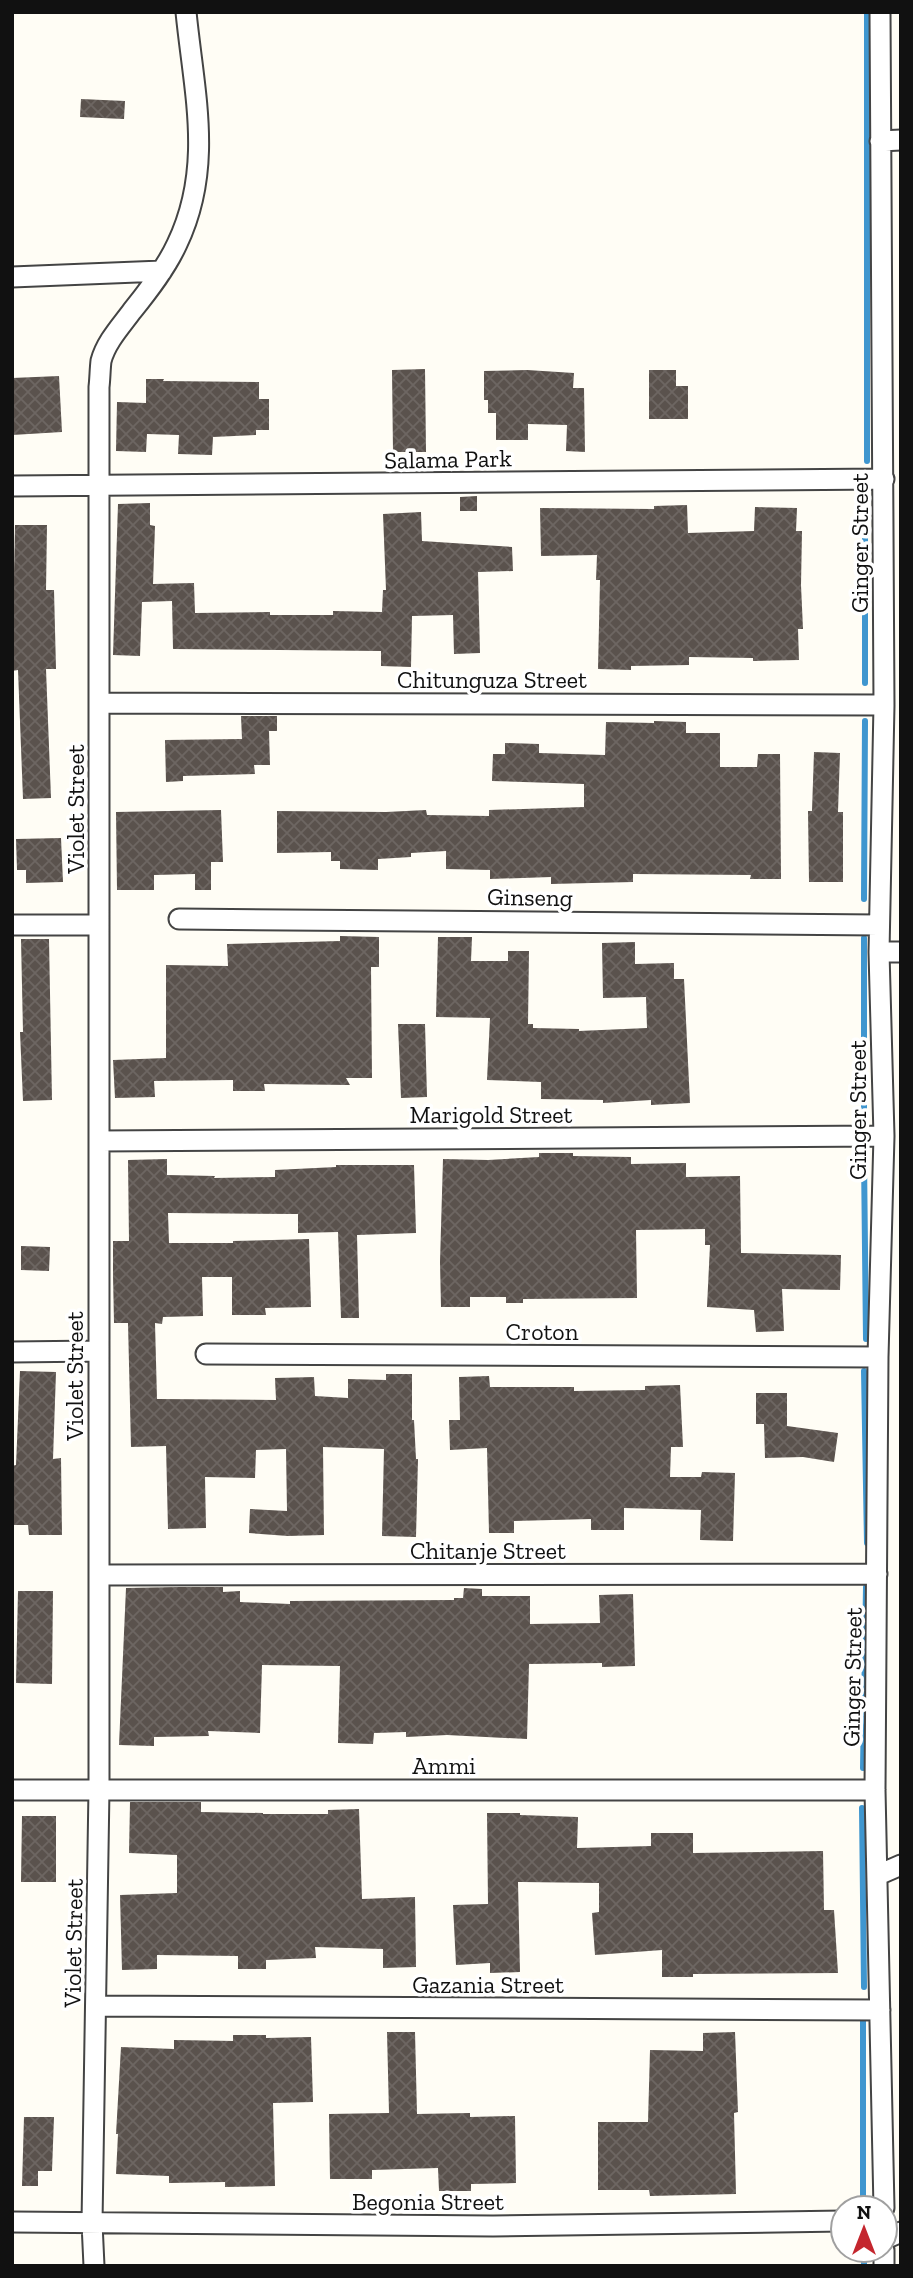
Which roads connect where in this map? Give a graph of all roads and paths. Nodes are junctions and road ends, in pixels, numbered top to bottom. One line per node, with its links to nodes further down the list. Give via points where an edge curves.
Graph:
1 (186, 12): 5 (street, Violet Street, via 200,131 199,170 191,212)
2 (880, 12): 3 (street, Ginger Street)
3 (880, 141): 4 (street); 7 (street, Ginger Street)
4 (901, 141)
5 (162, 271): 6 (street); 9 (street, Violet Street, via 114,334 102,359)
6 (12, 277)
7 (884, 479): 9 (street, Salama Park); 11 (street, Ginger Street)
8 (12, 486): 9 (street, Salama Park)
9 (98, 487): 10 (street, Violet Street)
10 (100, 702): 11 (street, Chitunguza Street); 14 (street, Violet Street)
11 (884, 705): 15 (street, Ginger Street)
12 (179, 919): 15 (street, Ginseng)
13 (12, 925): 14 (street)
14 (99, 925): 19 (street, Violet Street)
15 (880, 925): 16 (street, Ginger Street)
16 (879, 952): 17 (street); 18 (street, Ginger Street)
17 (901, 952)
18 (884, 1136): 19 (street, Marigold Street); 23 (street, Ginger Street)
19 (99, 1141): 20 (street, Violet Street)
20 (98, 1351): 21 (street); 25 (street, Violet Street)
21 (12, 1352)
22 (206, 1354): 23 (street, Croton)
23 (878, 1357): 24 (street, Ginger Street)
24 (877, 1574): 25 (street, Chitanje Street); 28 (street, Ginger Street)
25 (99, 1576): 26 (street, Violet Street)
26 (99, 1789): 27 (street, Ammi); 28 (street, Ammi); 31 (street, Violet Street)
27 (12, 1790)
28 (875, 1790): 30 (street, Ginger Street)
29 (901, 1865): 30 (street)
30 (878, 1875): 32 (street, Ginger Street)
31 (96, 2006): 32 (street, Gazania Street); 36 (street, Violet Street)
32 (880, 2010): 33 (street, Ginger Street)
33 (884, 2194)
34 (829, 2221): 36 (street, Begonia Street, via 493,2226)
35 (12, 2222): 36 (street, Begonia Street)
36 (92, 2223): 37 (street, Violet Street)
37 (94, 2266)

